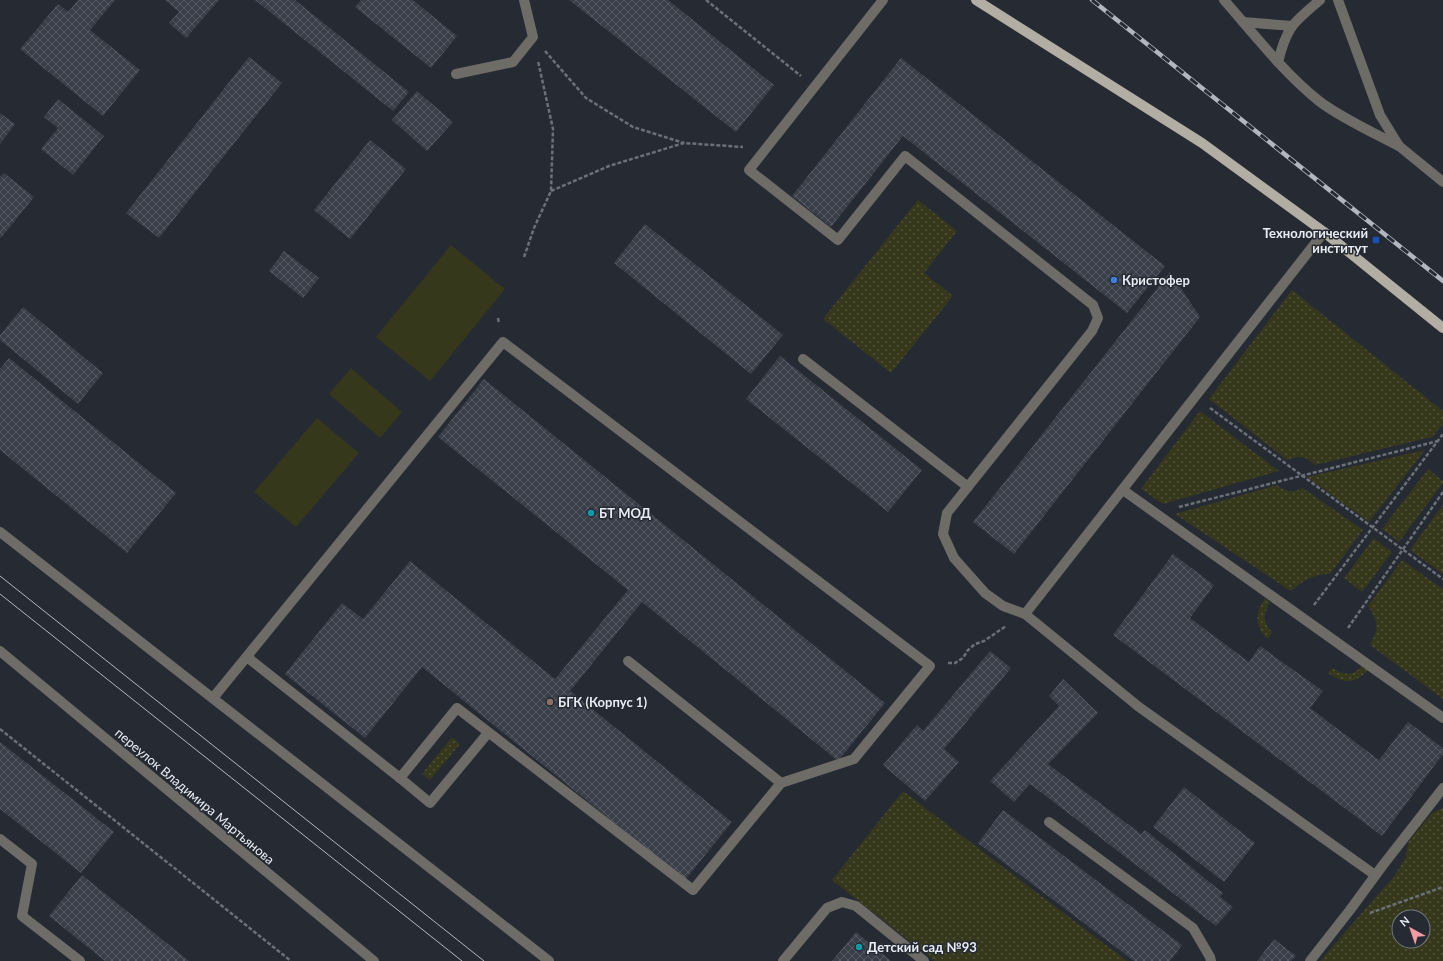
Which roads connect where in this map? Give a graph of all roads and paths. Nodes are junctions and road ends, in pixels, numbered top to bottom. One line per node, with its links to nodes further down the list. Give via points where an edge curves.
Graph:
1 (524, 0): 10 (street)
2 (706, 0): 13 (path)
3 (883, 0): 13 (street)
4 (976, 0): 19 (main road, via 1202,143)
5 (1224, 0): 8 (street)
6 (1320, 0): 9 (street)
7 (1338, 0): 15 (street, via 1380,115)
8 (1244, 22): 9 (street); 11 (street)
9 (1292, 26): 11 (street)
10 (533, 37): 12 (street, via 514,62); 14 (path, via 586,98 633,127); 18 (path, via 553,129)
11 (1278, 62): 15 (street, via 1319,101)
12 (456, 74)
13 (814, 87): 16 (street)
14 (684, 143): 16 (path); 18 (path, via 609,166)
15 (1399, 146): 17 (street)
16 (765, 149): 27 (street, via 749,170 838,240 905,156 1093,305 1098,318 1092,331)
17 (1443, 182)
18 (551, 191): 20 (path)
19 (1324, 232): 21 (main road); 23 (street)
20 (524, 257)
21 (1443, 328)
22 (802, 359): 27 (street)
23 (1195, 397): 26 (path); 28 (street)
24 (1443, 434): 25 (path)
25 (1438, 441): 26 (path); 31 (path)
26 (1302, 476): 30 (path); 31 (path)
27 (968, 487): 35 (street, via 947,513 943,534 954,558 985,593 1003,606)
28 (1123, 490): 30 (street); 35 (street)
29 (1443, 492): 33 (path)
30 (1156, 514): 36 (street)
31 (1373, 528): 33 (path); 36 (path)
32 (0, 532): 42 (street)
33 (1403, 549): 34 (path); 37 (path)
34 (1443, 579)
35 (1025, 614): 41 (path, via 984,641 975,644 959,661); 51 (street, via 1139,707)
36 (1304, 619): 37 (street)
37 (1338, 643): 43 (street)
38 (0, 651): 56 (street, переулок Владимира Мартьянова)
39 (247, 657): 41 (street, via 503,342); 42 (street); 46 (street)
40 (628, 661): 47 (street)
41 (930, 666): 47 (street, via 854,759)
42 (213, 698): 57 (street)
43 (1443, 718)
44 (0, 729): 55 (path)
45 (488, 733): 46 (street, via 430,803); 46 (street, via 457,708); 47 (street, via 693,890)
46 (400, 778)
47 (781, 783)
48 (1443, 788): 51 (street)
49 (1049, 822): 60 (street, via 1193,928)
50 (0, 839): 54 (street, via 32,864 22,916)
51 (1375, 875): 53 (street)
52 (1443, 887): 53 (path, via 1370,914)
53 (1350, 910): 61 (street)
54 (80, 961)
55 (291, 961)
56 (374, 961)
57 (549, 961)
58 (784, 961): 59 (street, via 827,908 842,902 856,906)
59 (924, 961)
60 (1211, 961)
61 (1310, 961)

